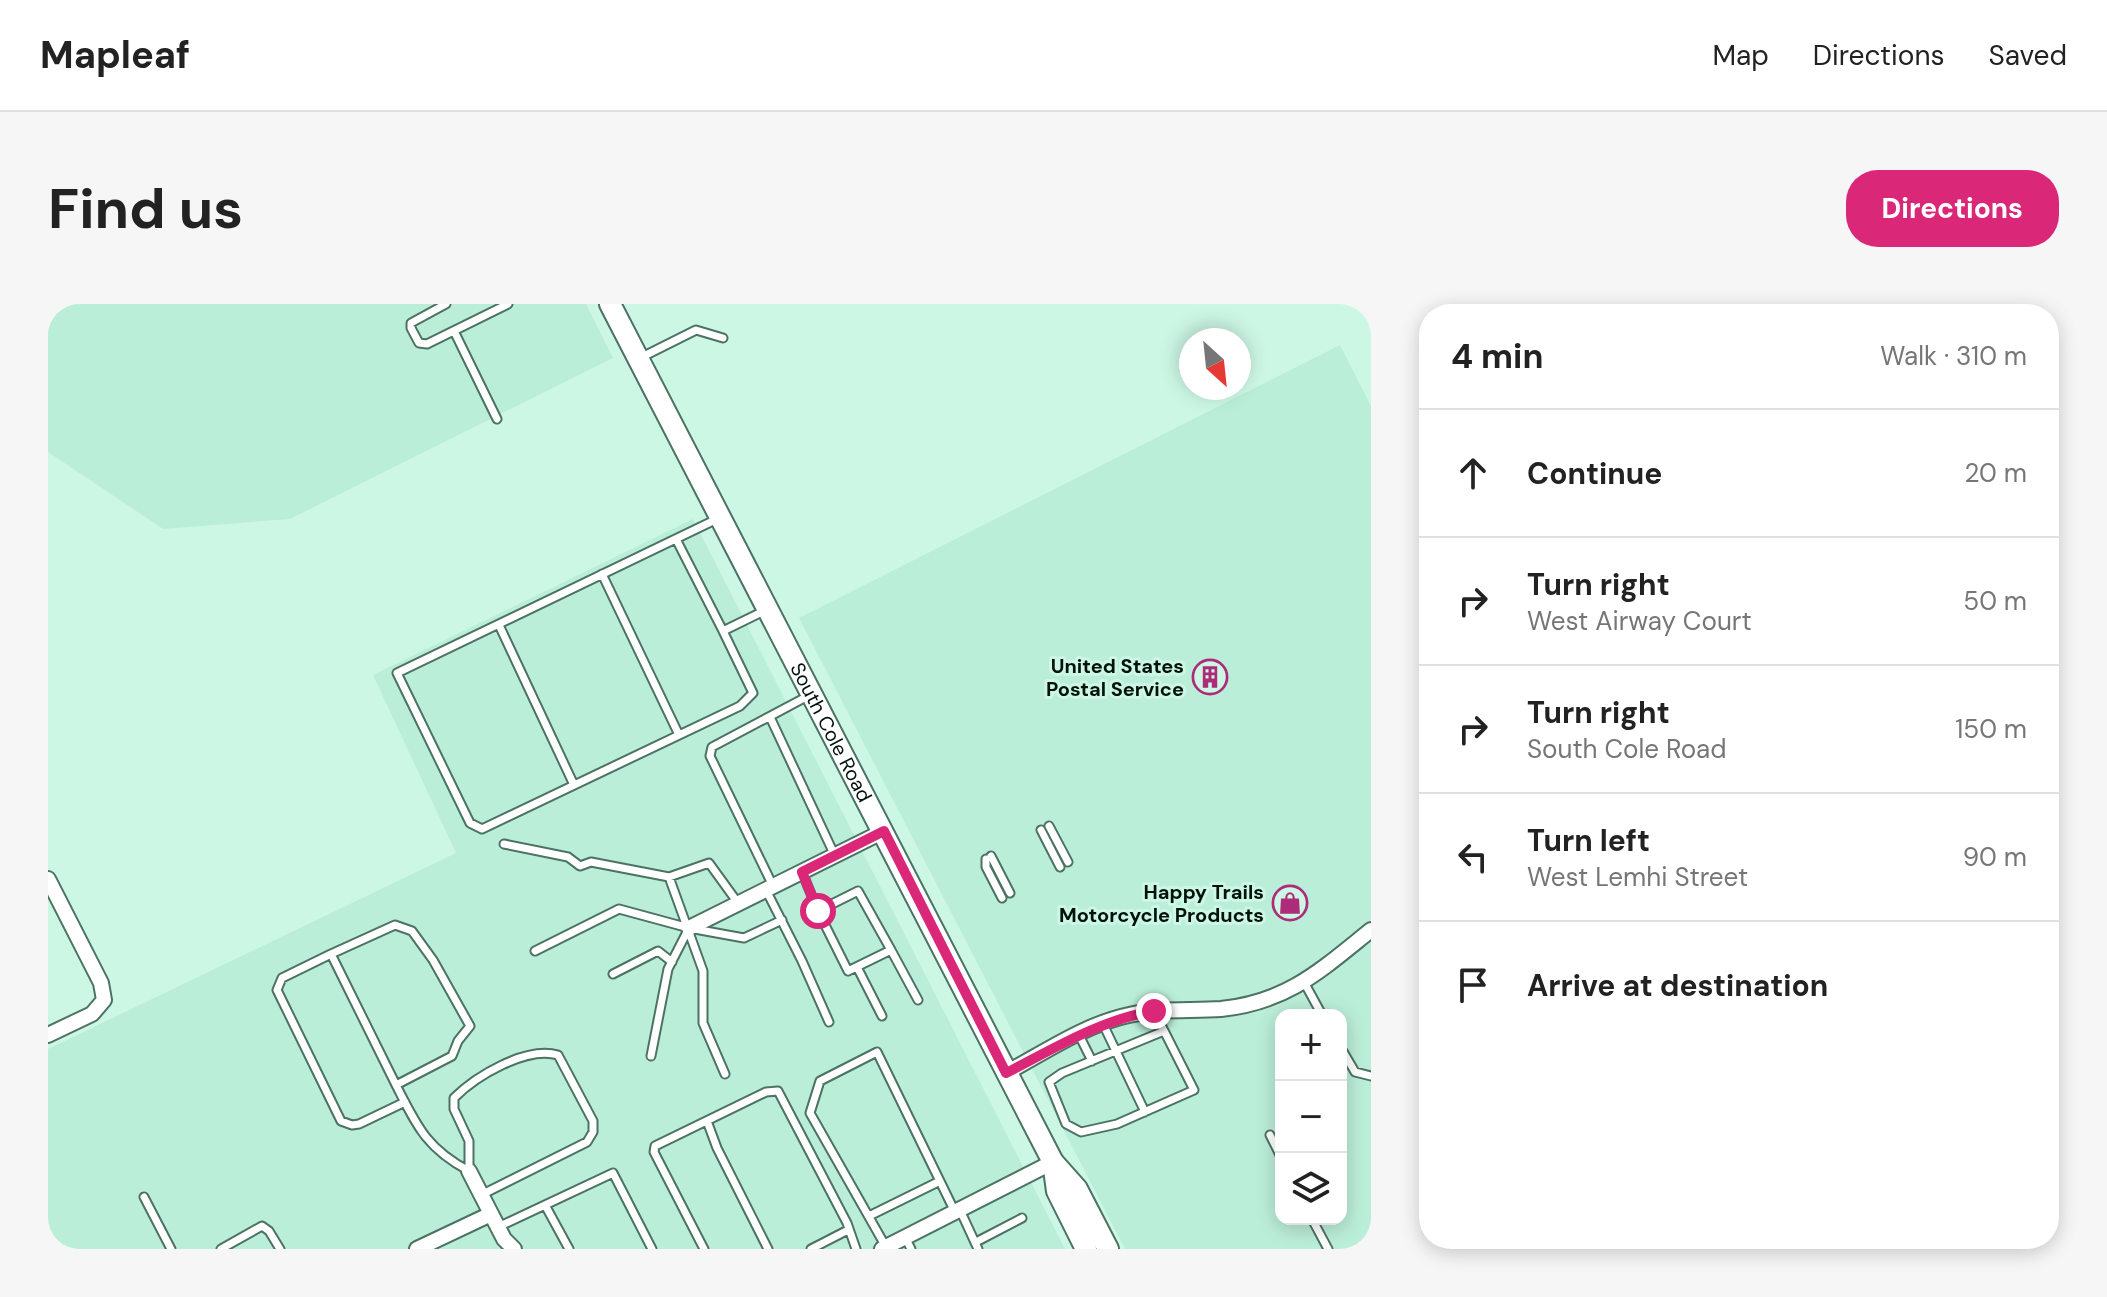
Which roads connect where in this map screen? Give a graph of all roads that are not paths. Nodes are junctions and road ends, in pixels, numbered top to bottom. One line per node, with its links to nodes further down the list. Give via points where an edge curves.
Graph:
1 (446, 304): 4 (lane, via 415,319 411,328 422,345)
2 (508, 304): 4 (lane)
3 (610, 304): 6 (main road, South Cole Road)
4 (454, 331): 7 (lane)
5 (723, 338): 6 (lane, via 696,330)
6 (638, 359): 8 (main road, South Cole Road)
7 (497, 419)
8 (719, 518): 9 (lane); 11 (main road, South Cole Road)
9 (676, 539): 10 (lane); 13 (lane)
10 (602, 574): 12 (lane); 16 (lane)
11 (767, 610): 13 (lane); 14 (main road, South Cole Road)
12 (499, 625): 17 (lane); 17 (lane, via 397,673 470,823 482,829)
13 (723, 631): 16 (lane, via 753,693 740,706)
14 (811, 695): 15 (lane); 18 (main road, South Cole Road)
15 (770, 717): 20 (lane); 26 (lane, via 712,747 710,756)
16 (679, 735): 17 (lane)
17 (574, 785)
18 (884, 831): 20 (street); 54 (main road, South Cole Road)
19 (504, 844): 24 (lane, via 568,857 580,866 591,862)
20 (835, 856): 23 (street)
21 (1068, 862): 22 (lane, via 1045,828)
22 (1060, 867)
23 (802, 872): 26 (street); 30 (lane)
24 (669, 877): 29 (lane, via 709,863); 32 (lane)
25 (48, 879): 48 (street, via 101,983 104,1000 92,1014)
26 (769, 888): 29 (street); 31 (lane)
27 (1010, 893): 28 (lane, via 988,858 986,867)
28 (1002, 898)
29 (738, 903): 32 (street)
30 (818, 911): 34 (lane, via 858,891); 38 (lane, via 848,971)
31 (782, 920): 32 (lane, via 744,938); 45 (lane)
32 (689, 928): 35 (lane, via 619,909); 37 (lane); 55 (lane, via 703,971 703,1023)
33 (1371, 930): 40 (street)
34 (891, 950): 38 (lane); 41 (lane)
35 (535, 951)
36 (331, 954): 57 (lane); 57 (lane, via 395,925 412,931 470,1026 452,1056); 58 (lane, via 282,978 277,990 341,1121 359,1124)
37 (672, 962): 39 (lane, via 658,951); 51 (lane)
38 (857, 967): 44 (lane)
39 (613, 974)
40 (1304, 982): 42 (lane); 43 (street, via 1262,1001)
41 (918, 1000)
42 (1319, 1009)
43 (1154, 1011): 46 (street); 47 (lane)
44 (882, 1016)
45 (829, 1022)
46 (1103, 1024): 49 (street); 50 (lane)
47 (1164, 1031): 50 (lane); 59 (lane, via 1194,1090)
48 (48, 1035)
49 (1079, 1035): 53 (lane); 54 (street)
50 (1114, 1052): 53 (lane); 59 (lane)
51 (651, 1056)
52 (1347, 1058): 56 (lane, via 1355,1072)
53 (1092, 1061): 59 (lane, via 1049,1082 1071,1129 1081,1132 1117,1124)
54 (1006, 1073): 63 (main road, South Cole Road)
55 (725, 1074)
56 (1371, 1076)
57 (396, 1085): 58 (lane)
58 (405, 1102): 64 (lane, via 445,1158)
59 (1145, 1112)
60 (707, 1121): 74 (lane, via 778,1091); 85 (lane, via 655,1146 654,1152); 86 (lane)
61 (1270, 1135): 62 (lane)
62 (1279, 1153)
63 (1053, 1162): 69 (street); 89 (main road, South Cole Road, via 1057,1191); 90 (main road, South Cole Road, via 1077,1189)
64 (469, 1171): 66 (street); 66 (lane, via 469,1141 454,1098 468,1084 522,1057 544,1051 558,1055 593,1121 593,1132 587,1142)
65 (940, 1181): 69 (lane); 70 (lane); 70 (lane, via 877,1052 820,1081 810,1113)
66 (481, 1195): 72 (street)
67 (144, 1197): 78 (lane)
68 (545, 1205): 72 (lane); 83 (lane); 84 (lane, via 613,1173)
69 (957, 1211): 75 (street); 76 (lane)
70 (869, 1216): 77 (lane)
71 (1022, 1218): 76 (lane)
72 (495, 1220): 81 (street); 82 (street)
73 (1315, 1225): 91 (lane)
74 (848, 1230): 87 (lane); 88 (lane)
75 (908, 1243): 77 (street)
76 (977, 1246)
77 (884, 1248)
78 (171, 1249)
79 (221, 1249): 80 (lane, via 262,1226)
80 (280, 1249)
81 (417, 1249)
82 (514, 1249)
83 (569, 1249)
84 (652, 1249)
85 (704, 1249)
86 (768, 1249)
87 (811, 1249)
88 (856, 1249)
89 (1086, 1249)
90 (1108, 1249)
91 (1328, 1249)

